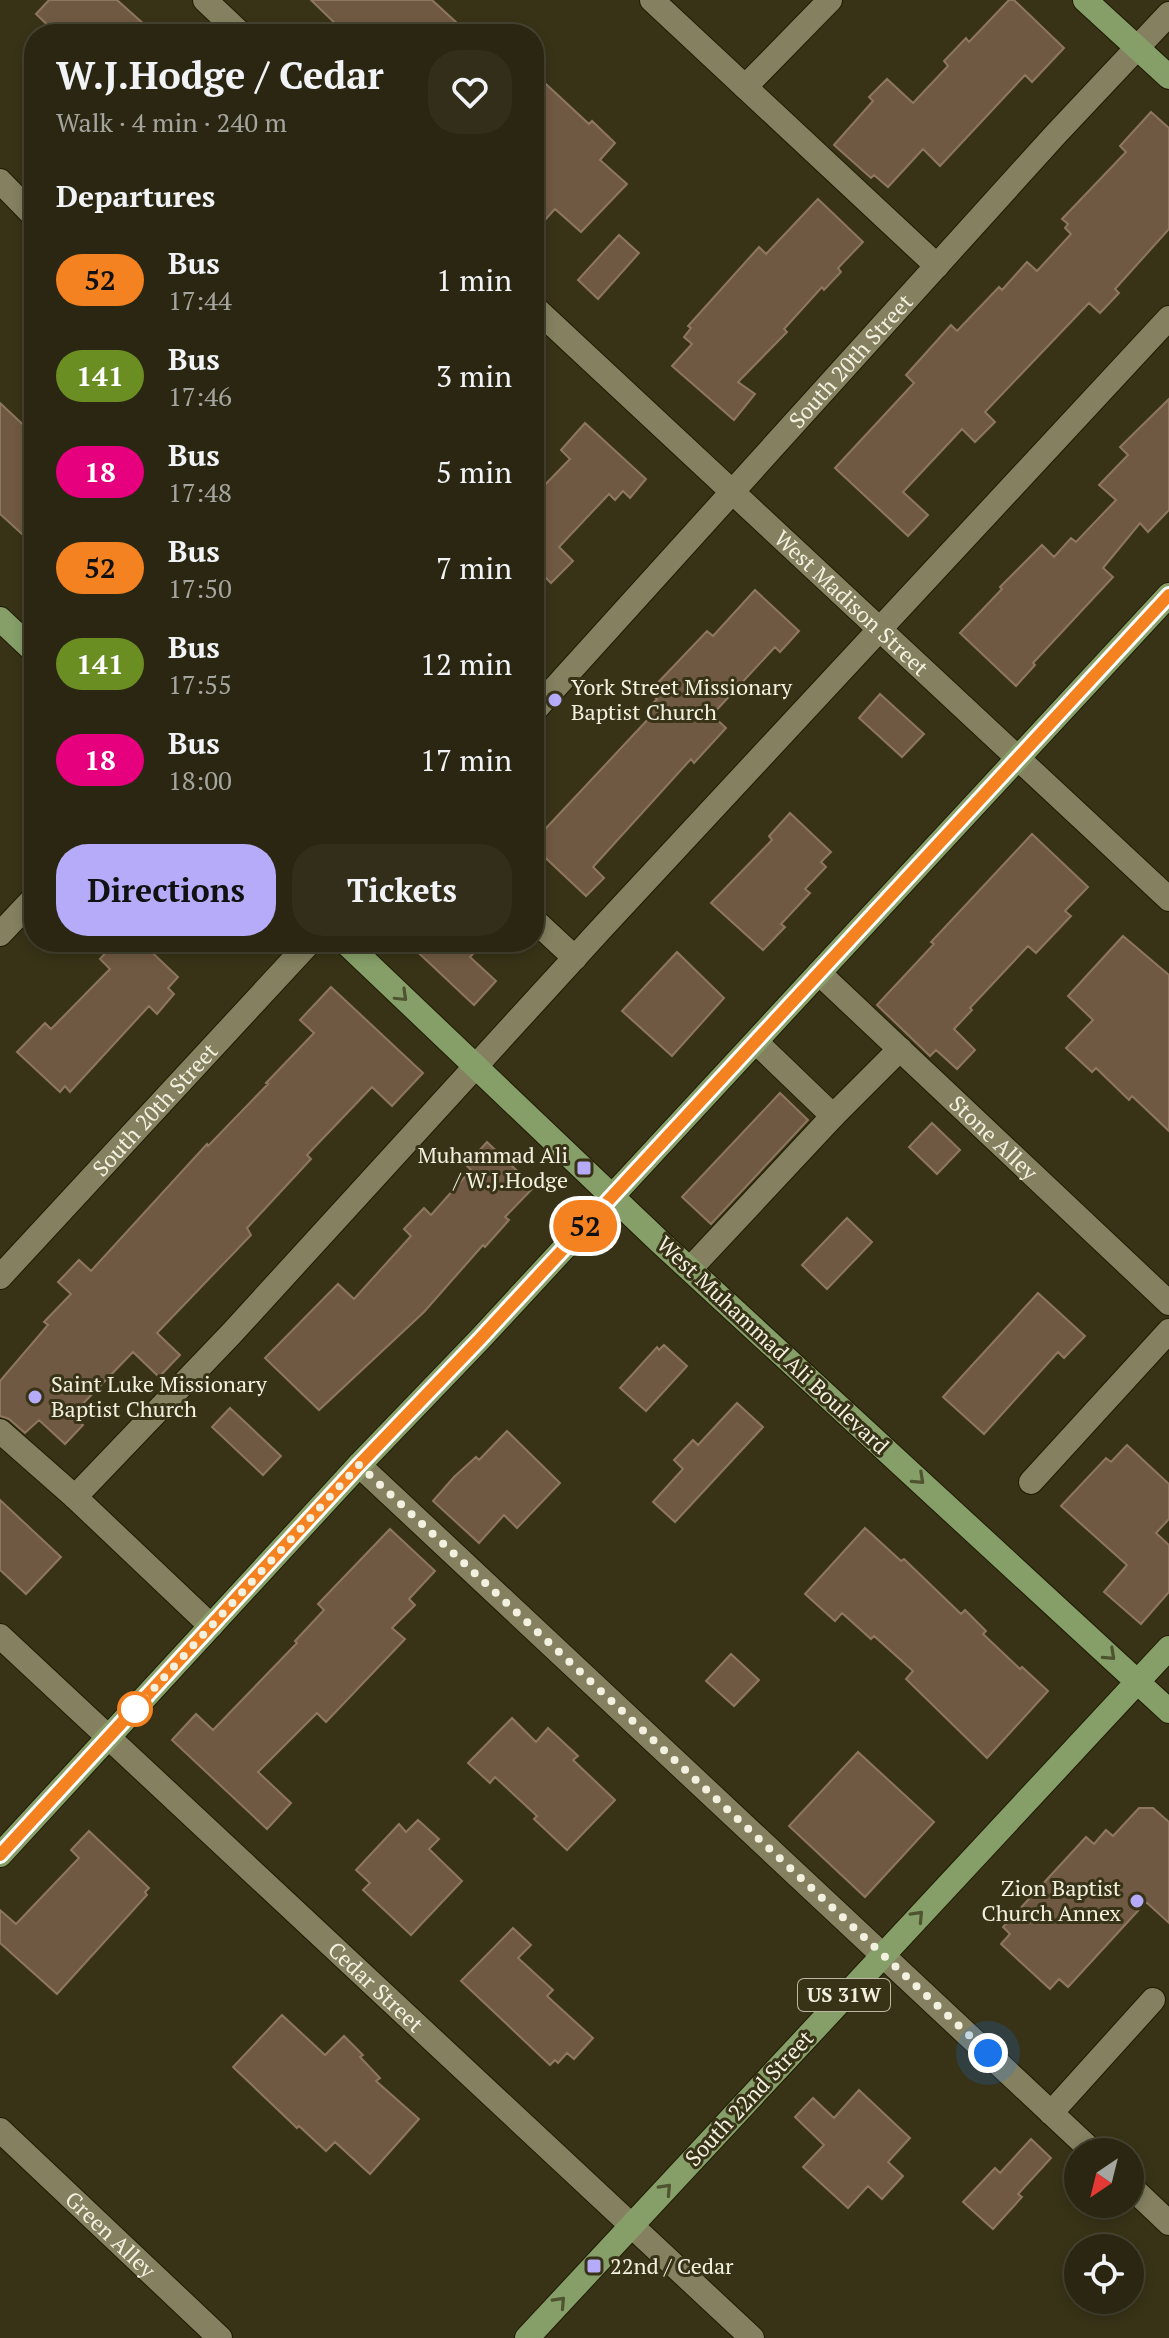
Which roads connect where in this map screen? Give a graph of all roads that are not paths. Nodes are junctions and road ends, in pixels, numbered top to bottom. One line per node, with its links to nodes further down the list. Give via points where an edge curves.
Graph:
1 (205, 0): 6 (street)
2 (652, 0): 9 (street)
3 (830, 0): 9 (street)
4 (1085, 0): 7 (main road)
5 (1169, 14): 7 (street, South 20th Street)
6 (230, 24)
7 (1137, 47): 8 (main road); 12 (street, South 20th Street)
8 (1169, 77)
9 (745, 87): 12 (street)
10 (0, 181): 11 (street)
11 (24, 206)
12 (937, 266): 15 (street, South 20th Street)
13 (1169, 318): 18 (street)
14 (544, 321): 15 (street, West Madison Street)
15 (733, 493): 18 (street, West Madison Street); 20 (street, South 20th Street)
16 (1169, 595): 21 (main road)
17 (0, 619): 19 (main road)
18 (879, 629): 21 (street, West Madison Street); 28 (street)
19 (24, 642)
20 (544, 700)
21 (1018, 758): 22 (street, West Madison Street); 29 (main road)
22 (1169, 899)
23 (24, 909): 25 (street)
24 (544, 929): 28 (street)
25 (0, 934)
26 (301, 952): 36 (street, South 20th Street)
27 (355, 952): 32 (main road, West Muhammad Ali Boulevard, one-way to 32)
28 (575, 958): 32 (street)
29 (819, 973): 30 (main road); 31 (street, Stone Alley)
30 (756, 1042): 33 (street); 34 (main road)
31 (900, 1049): 33 (street); 37 (street, Stone Alley)
32 (475, 1066): 34 (main road, West Muhammad Ali Boulevard); 42 (street)
33 (833, 1116): 35 (street)
34 (613, 1195): 35 (main road, West Muhammad Ali Boulevard); 40 (main road)
35 (690, 1269): 46 (main road, West Muhammad Ali Boulevard, one-way to 46)
36 (0, 1277)
37 (1169, 1303)
38 (1169, 1331): 41 (street)
39 (0, 1431): 42 (street)
40 (359, 1465): 43 (main road); 50 (street)
41 (1031, 1482)
42 (75, 1497): 43 (street)
43 (211, 1626): 48 (main road)
44 (0, 1636): 48 (street, Cedar Street)
45 (1169, 1648): 46 (main road, South 22nd Street / US 31W)
46 (1137, 1681): 47 (main road, West Muhammad Ali Boulevard); 50 (main road, South 22nd Street / US 31W, one-way to 46)
47 (1169, 1711)
48 (109, 1738): 49 (main road); 57 (street, Cedar Street)
49 (0, 1855)
50 (882, 1955): 52 (street); 57 (main road, South 22nd Street / US 31W, one-way to 50)
51 (1153, 2000): 52 (street)
52 (1051, 2113): 54 (street)
53 (0, 2130): 58 (street, Green Alley)
54 (1078, 2138)
55 (1144, 2199): 56 (street)
56 (1169, 2223)
57 (632, 2226): 59 (main road, South 22nd Street / US 31W, one-way to 57); 60 (street, Cedar Street)
58 (220, 2338)
59 (527, 2338)
60 (752, 2338)

